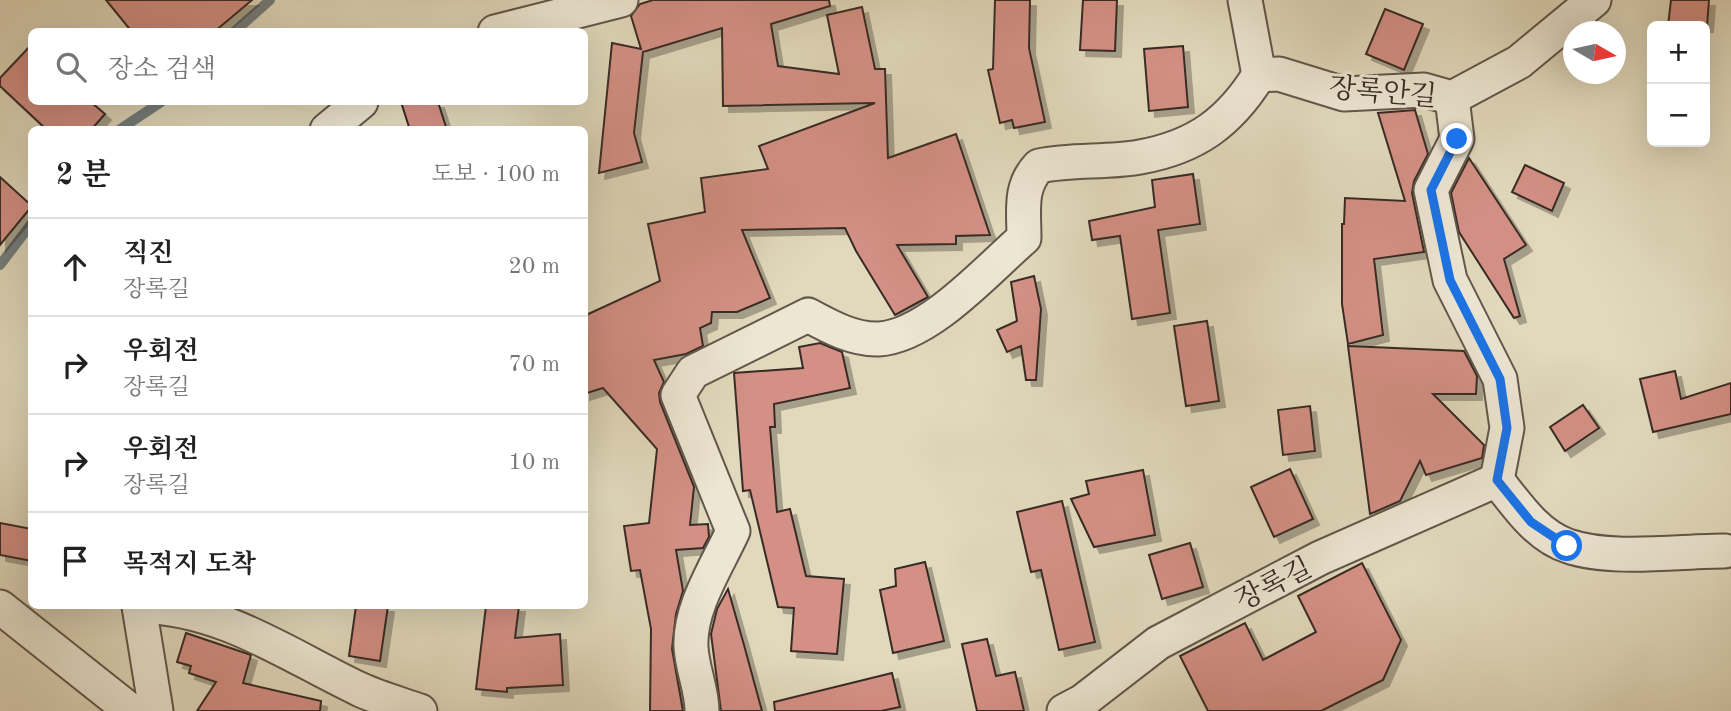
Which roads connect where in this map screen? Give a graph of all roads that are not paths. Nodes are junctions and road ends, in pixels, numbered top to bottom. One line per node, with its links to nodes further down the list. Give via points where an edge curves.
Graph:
1 (621, 0): 4 (street)
2 (1245, 0): 6 (street)
3 (1594, 0): 7 (street, 장록안길, via 1519,62)
4 (529, 10): 5 (street)
5 (501, 28)
6 (1259, 75): 7 (street, 장록안길, via 1279,74 1344,94 1424,90); 18 (street, via 1237,109 1189,144 1140,158 1039,166 1024,189 1024,238 942,310 909,331 882,339 865,338 808,315 693,372 678,395 733,531 694,621 692,666)
7 (1452, 98): 10 (street, via 1457,139 1431,190 1450,280 1500,379 1507,428)
8 (357, 105): 9 (street)
9 (332, 126)
10 (1497, 480): 11 (street, via 1531,522 1567,546 1609,552); 19 (street, 장록길, via 1320,558 1158,643)
11 (1725, 551)
12 (0, 607): 15 (street)
13 (139, 609): 16 (street)
14 (180, 609): 17 (street, via 255,634 359,689)
15 (131, 711)
16 (156, 711)
17 (420, 711)
18 (702, 711)
19 (1064, 711)

